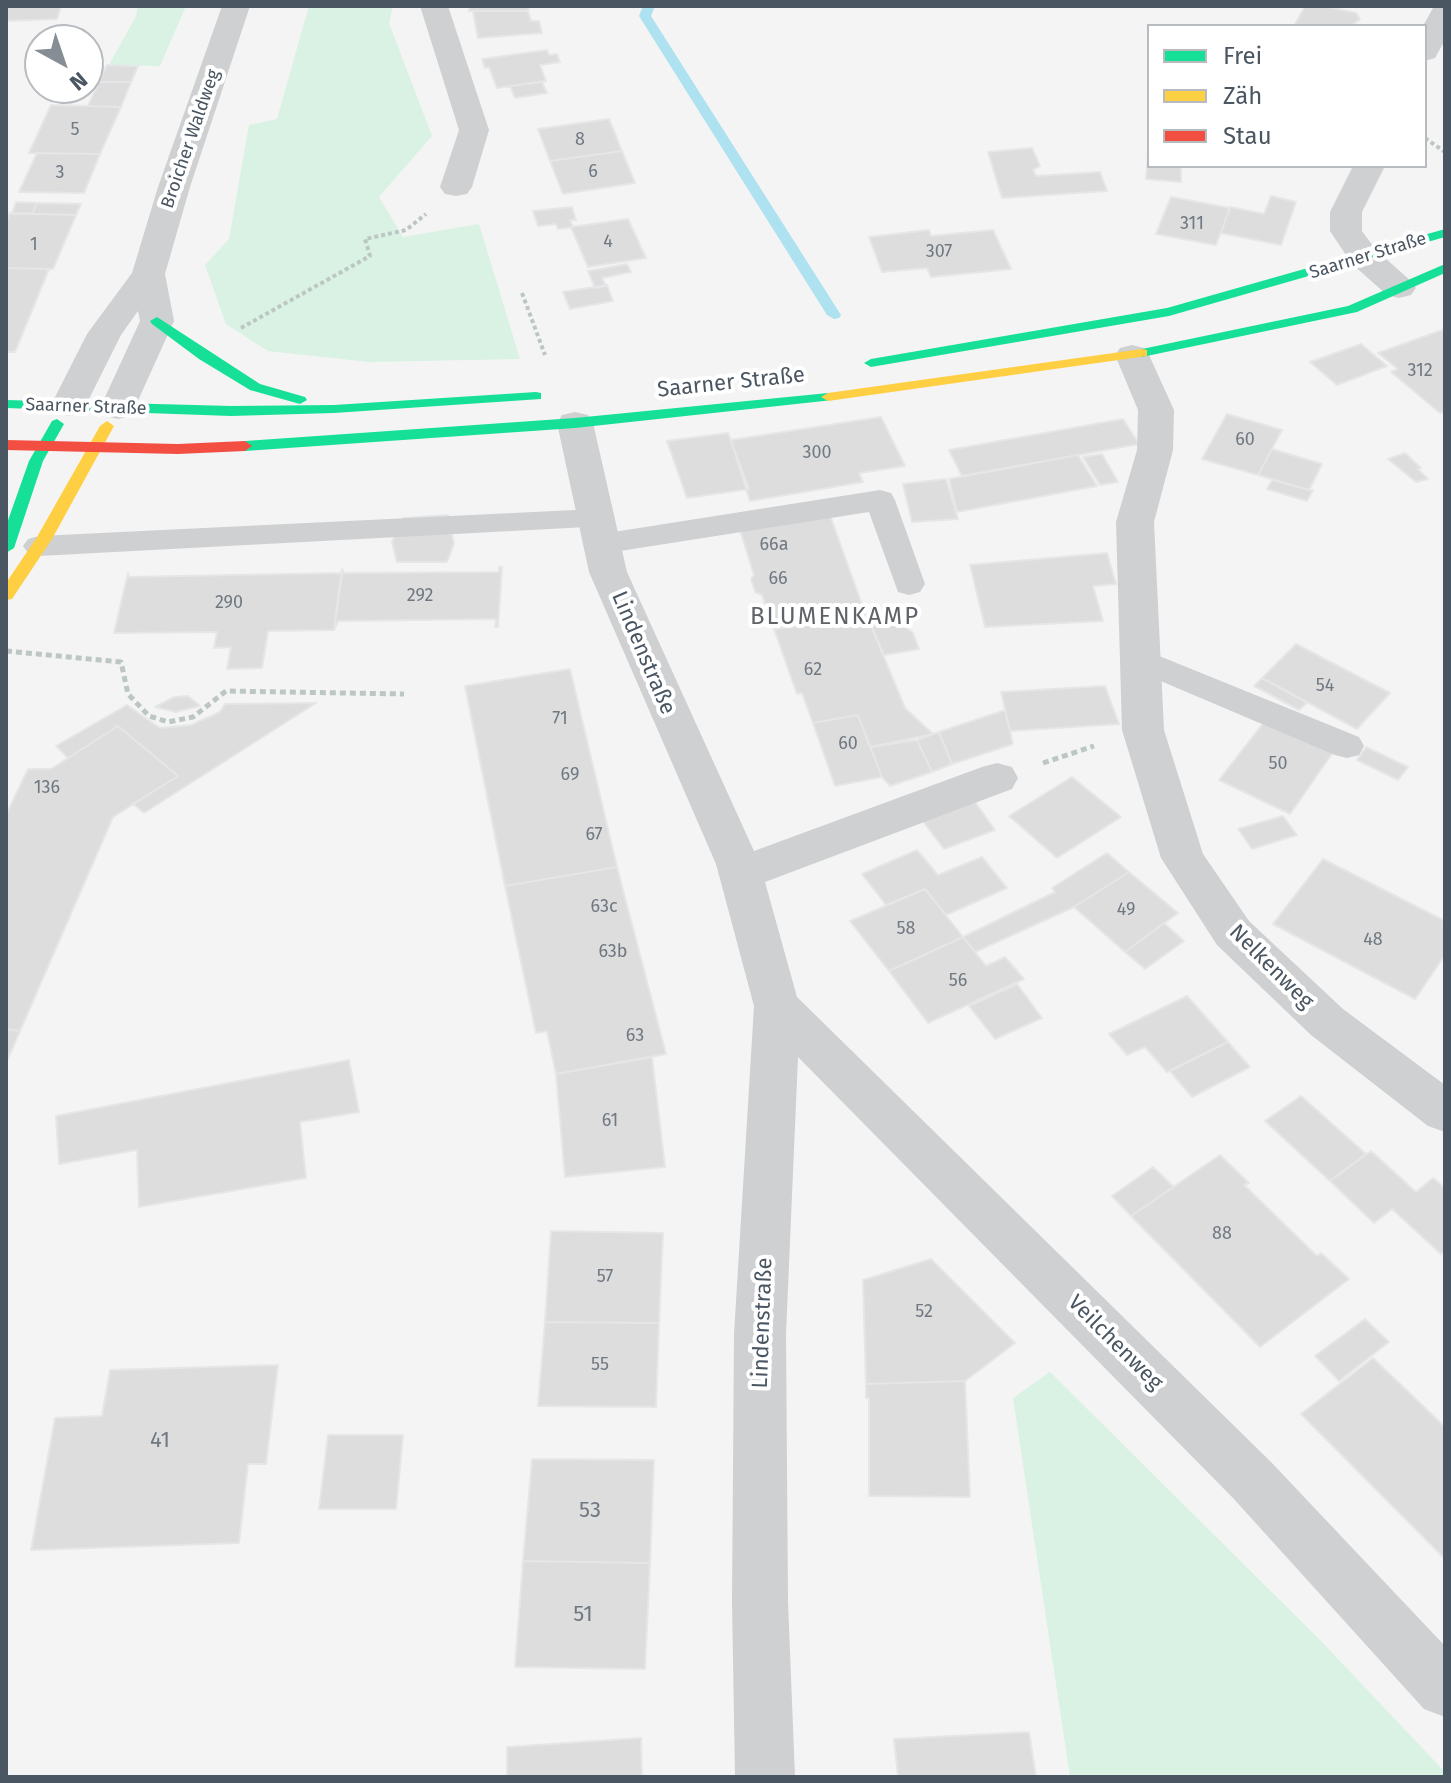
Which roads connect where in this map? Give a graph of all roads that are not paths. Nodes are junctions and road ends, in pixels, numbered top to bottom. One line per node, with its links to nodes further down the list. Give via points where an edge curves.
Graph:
1 (236, 6): 10 (street, Broicher Waldweg)
2 (434, 6): 6 (street, via 474,130)
3 (1445, 10): 4 (street)
4 (1427, 48)
5 (1368, 168): 8 (street, via 1346,212 1346,231)
6 (456, 187)
7 (1445, 233): 8 (main road, Saarner Straße)
8 (1364, 257): 11 (street); 14 (main road, Saarner Straße, via 1169,312)
9 (1445, 268): 11 (main road, Saarner Straße)
10 (148, 274): 12 (street, Broicher Waldweg); 16 (street, Broicher Waldweg, via 104,334)
11 (1399, 288): 13 (main road, Saarner Straße, via 1352,309)
12 (157, 321): 17 (street); 18 (main road, via 255,387)
13 (1132, 355): 19 (main road, Saarner Straße, via 864,393); 28 (street, Nelkenweg, via 1156,410 1155,450 1135,522)
14 (851, 365)
15 (6, 404): 16 (main road, Saarner Straße)
16 (69, 405): 17 (main road, Saarner Straße); 21 (main road)
17 (118, 408): 18 (main road, Saarner Straße); 22 (main road)
18 (334, 409): 19 (main road, Saarner Straße)
19 (572, 409): 22 (main road, Saarner Straße, via 333,441); 23 (street, Lindenstraße)
20 (6, 445): 21 (main road, Saarner Straße)
21 (44, 447): 22 (main road, Saarner Straße); 25 (main road)
22 (94, 449): 24 (main road)
23 (598, 531): 24 (lane); 26 (lane, via 880,500); 31 (street, Lindenstraße, via 608,572)
24 (39, 546): 27 (main road)
25 (6, 548)
26 (909, 584)
27 (6, 595)
28 (1142, 660): 29 (lane); 33 (street, Nelkenweg, via 1143,730 1183,858 1233,933 1327,1022)
29 (1347, 746)
30 (997, 778): 31 (street)
31 (740, 874): 32 (street, Lindenstraße)
32 (777, 1006): 34 (street, Veilchenweg, via 1252,1480); 35 (street, Lindenstraße, via 760,1334)
33 (1445, 1112)
34 (1445, 1688)
35 (765, 1777)

